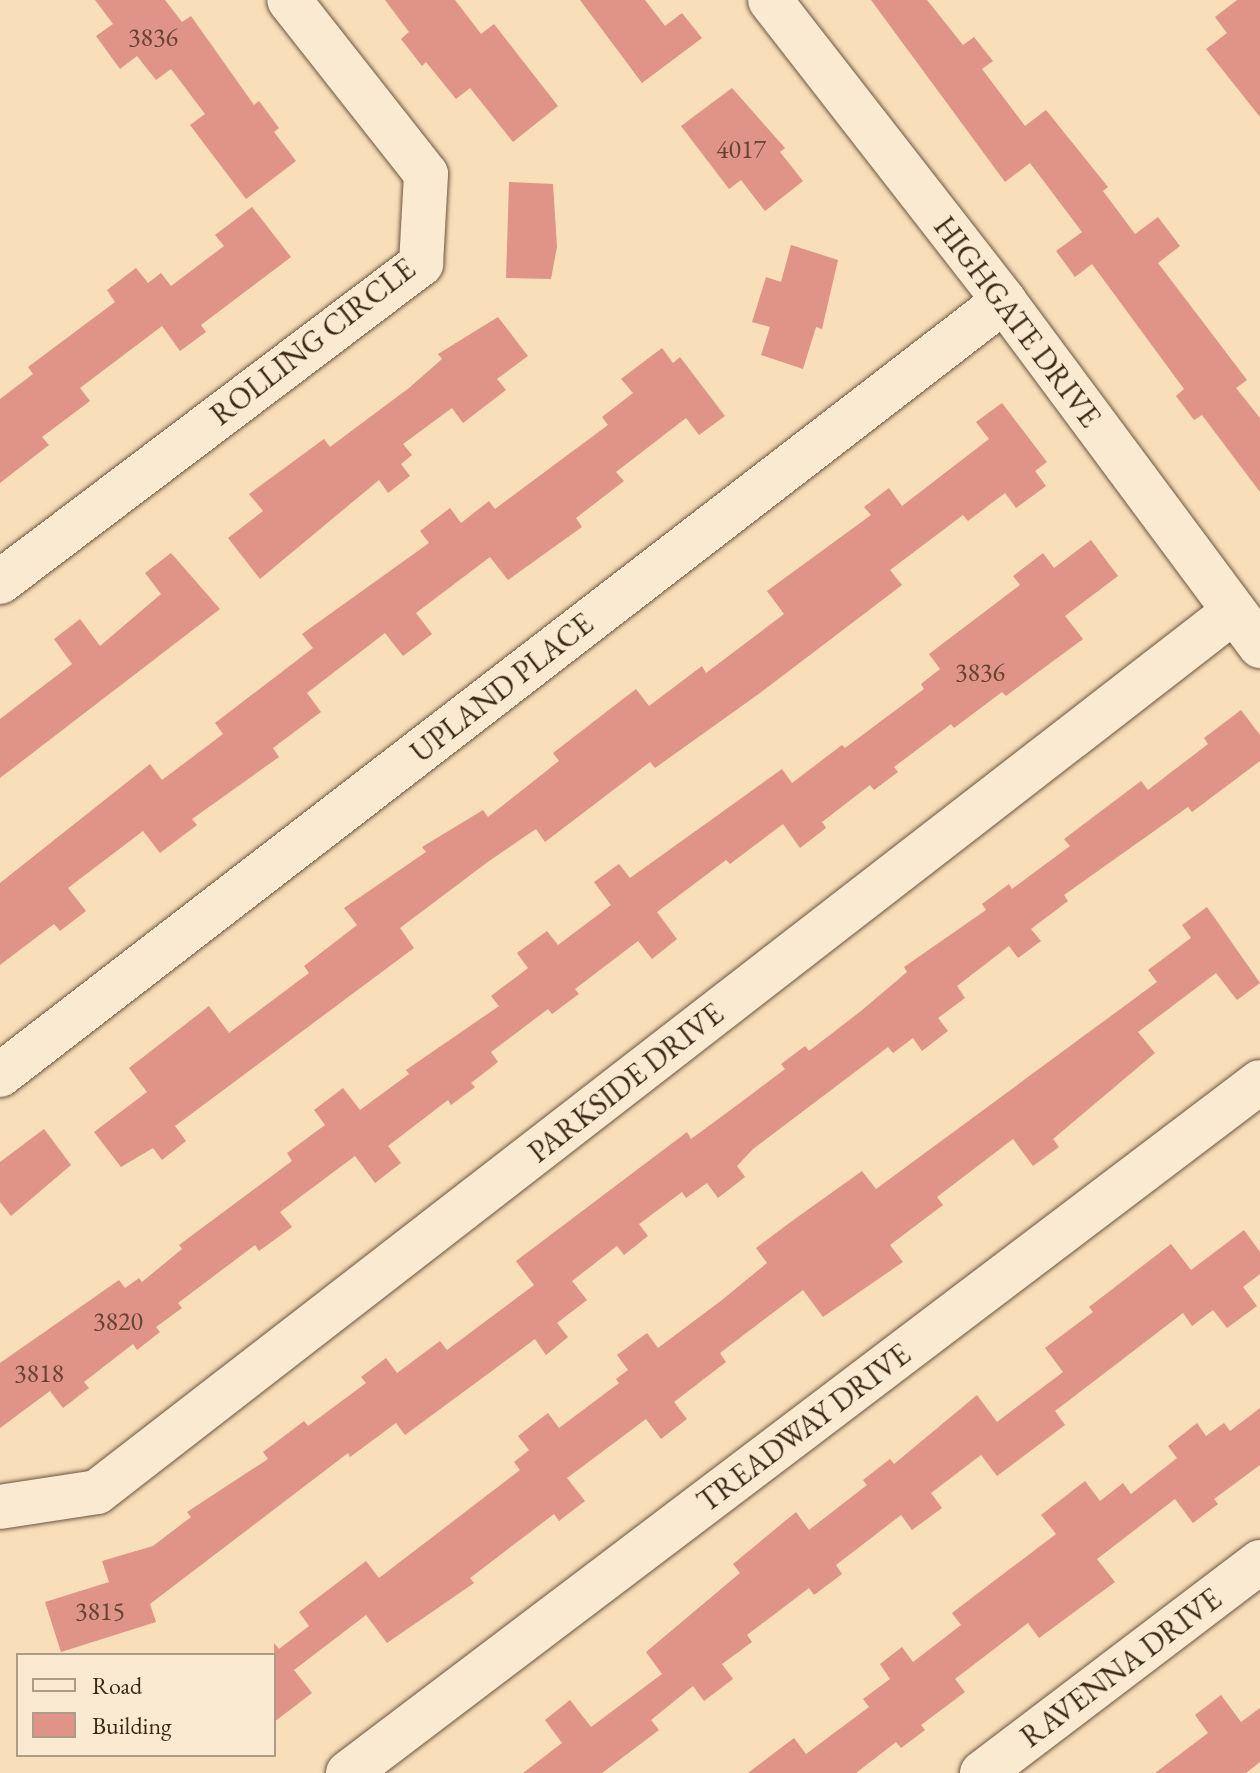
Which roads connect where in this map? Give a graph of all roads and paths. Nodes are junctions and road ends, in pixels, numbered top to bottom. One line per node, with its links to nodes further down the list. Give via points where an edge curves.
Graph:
1 (289, 0): 4 (street, ROLLING CIRCLE, via 426,174 421,264)
2 (770, 0): 3 (street, HIGHGATE DRIVE)
3 (1004, 301): 5 (street, HIGHGATE DRIVE); 7 (street, UPLAND PLACE)
4 (0, 582)
5 (1232, 613): 6 (street, HIGHGATE DRIVE); 9 (street, PARKSIDE DRIVE, via 97,1492)
6 (1260, 646)
7 (0, 1075)
8 (1254, 1100): 11 (street, TREADWAY DRIVE)
9 (0, 1507)
10 (1260, 1562): 12 (street, RAVENNA DRIVE)
11 (348, 1773)
12 (982, 1773)

